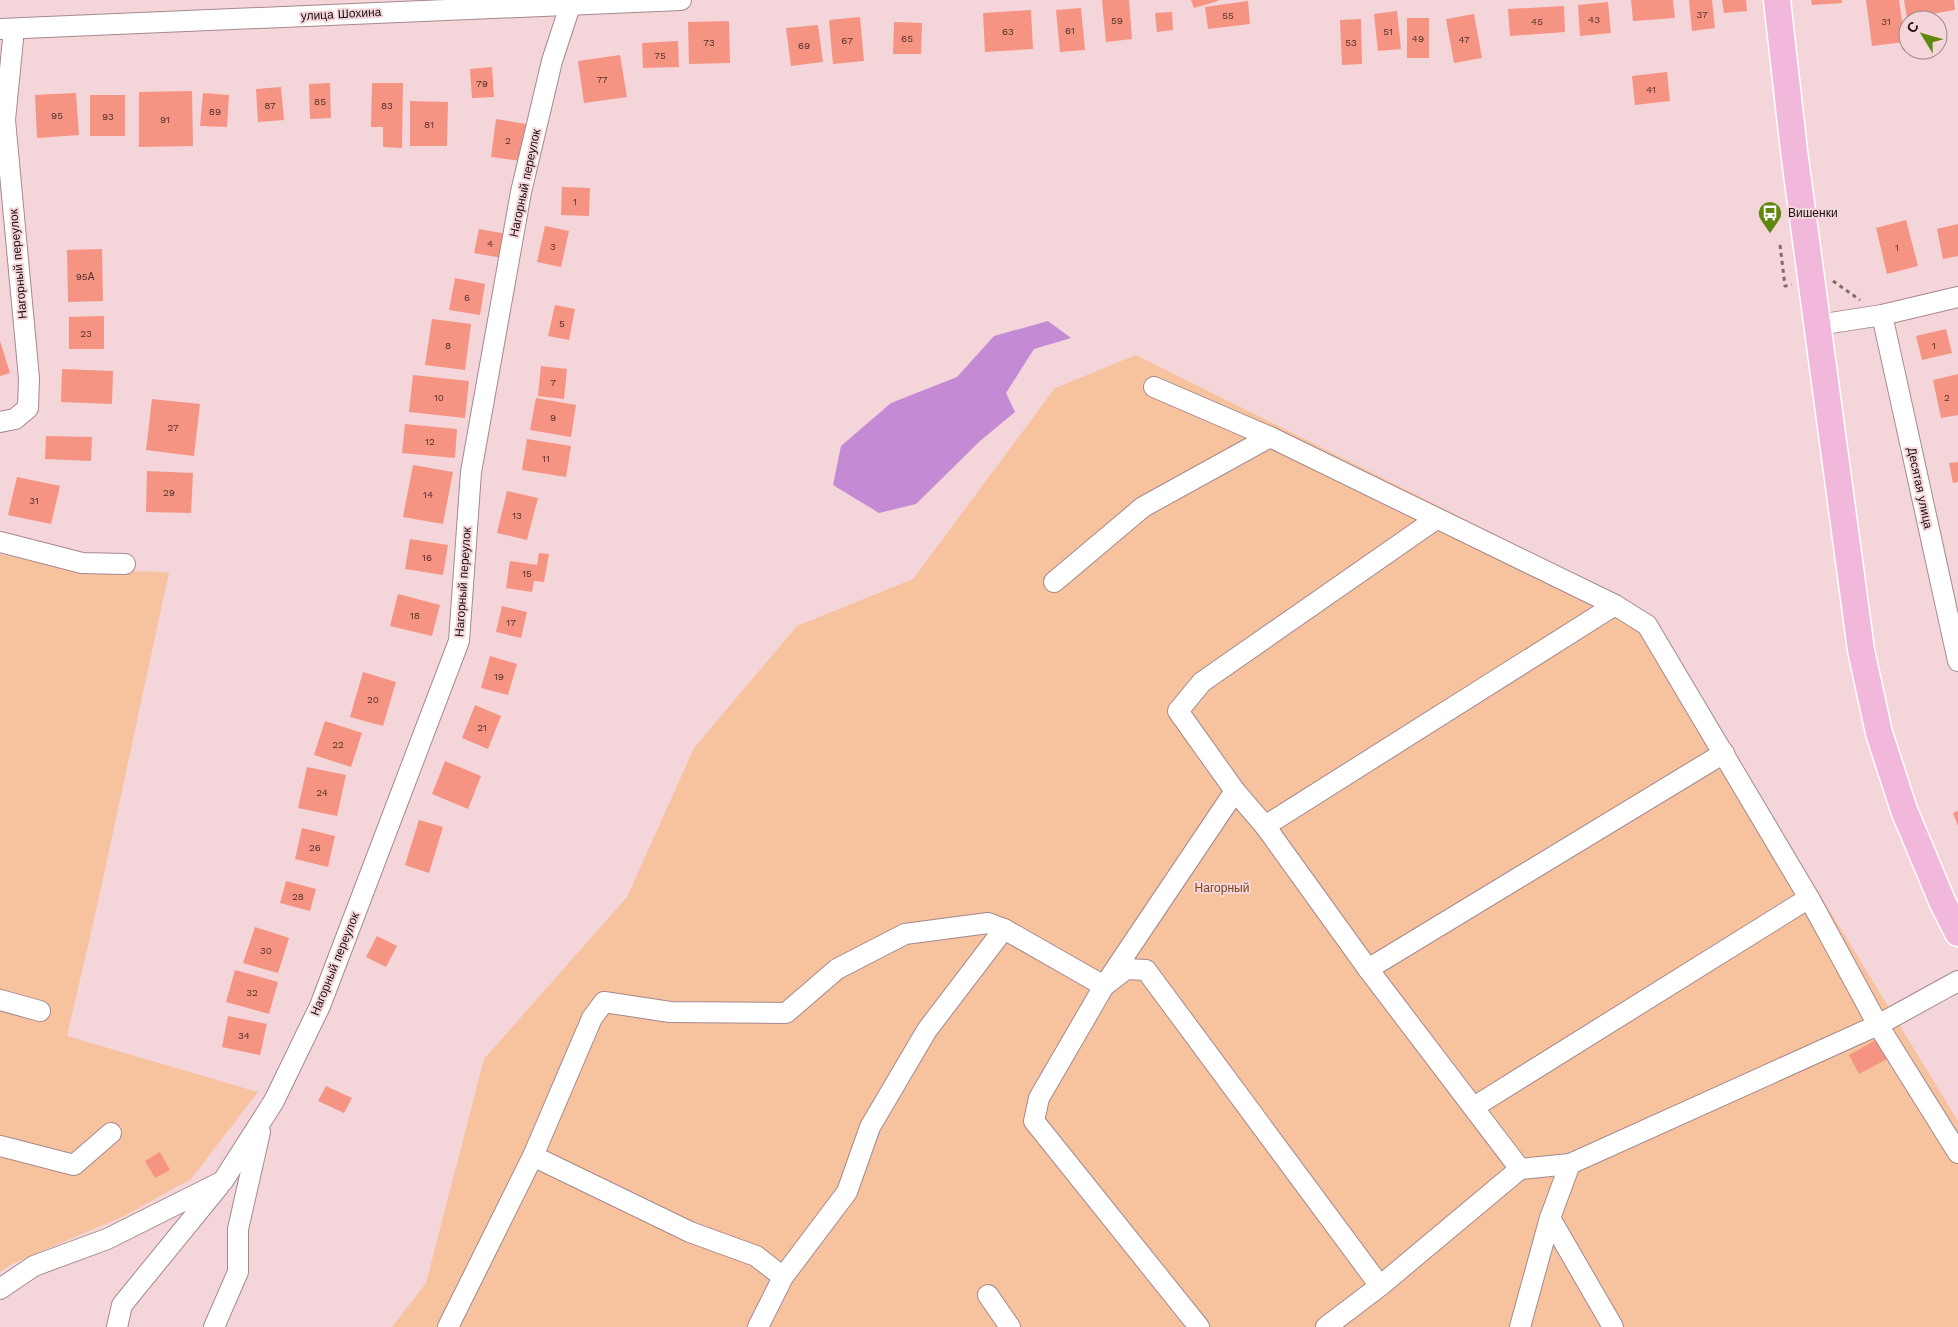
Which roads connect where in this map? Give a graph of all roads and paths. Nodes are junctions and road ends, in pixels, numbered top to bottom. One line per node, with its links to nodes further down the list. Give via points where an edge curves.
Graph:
1 (681, 0): 3 (street, улица Шохина)
2 (1777, 0): 10 (main road)
3 (608, 1): 4 (street, улица Шохина)
4 (571, 3): 5 (street, улица Шохина); 40 (street, Нагорный переулок, via 552,61 521,192 473,462 459,641 320,1006 274,1102)
5 (305, 8): 6 (street, улица Шохина)
6 (7, 29): 12 (street, Нагорный переулок, via 5,120 28,408 14,419)
7 (1832, 280): 9 (path)
8 (1958, 297): 9 (street)
9 (1882, 315): 10 (street); 19 (street, Десятая улица)
10 (1818, 325): 25 (main road, via 1861,650 1877,724 1904,810)
11 (1154, 387): 13 (street)
12 (0, 422)
13 (1270, 436): 14 (street); 17 (street, via 1143,507)
14 (1436, 519): 18 (street); 21 (street, via 1202,682 1178,712)
15 (0, 542): 16 (street, via 82,563)
16 (126, 564)
17 (1054, 582)
18 (1615, 605): 20 (street, via 1647,625); 22 (street)
19 (1958, 661)
20 (1724, 753): 23 (street); 26 (street)
21 (1235, 791): 22 (street); 28 (street)
22 (1265, 826): 26 (street)
23 (1809, 898): 31 (street); 32 (street)
24 (1004, 929): 28 (street); 37 (street, via 988,923 906,934 837,969 786,1013 670,1012 604,1002 592,1018); 42 (street, via 926,1030 870,1127 847,1192)
25 (1958, 933)
26 (1368, 969): 32 (street)
27 (1958, 981): 31 (street)
28 (1104, 986): 43 (street, via 1126,969 1146,970); 51 (street, via 1039,1098 1034,1121)
29 (0, 1000): 30 (street)
30 (40, 1010)
31 (1878, 1025): 36 (street); 38 (street)
32 (1474, 1107): 39 (street)
33 (260, 1130): 48 (street, via 238,1229 238,1272)
34 (111, 1133): 35 (street, via 74,1165)
35 (0, 1146)
36 (1958, 1153)
37 (533, 1156): 42 (street, via 690,1232 756,1256); 46 (street)
38 (1570, 1164): 39 (street); 41 (street)
39 (1520, 1169): 43 (street)
40 (224, 1180): 44 (street, via 106,1239 34,1266); 47 (street, Нагорный переулок, via 122,1305)
41 (1550, 1218): 53 (street); 54 (street)
42 (783, 1277): 49 (street)
43 (1380, 1286): 52 (street)
44 (0, 1289)
45 (988, 1295): 50 (street)
46 (456, 1324)
47 (117, 1327)
48 (214, 1327)
49 (758, 1327)
50 (1010, 1327)
51 (1199, 1327)
52 (1326, 1327)
53 (1520, 1327)
54 (1613, 1327)

